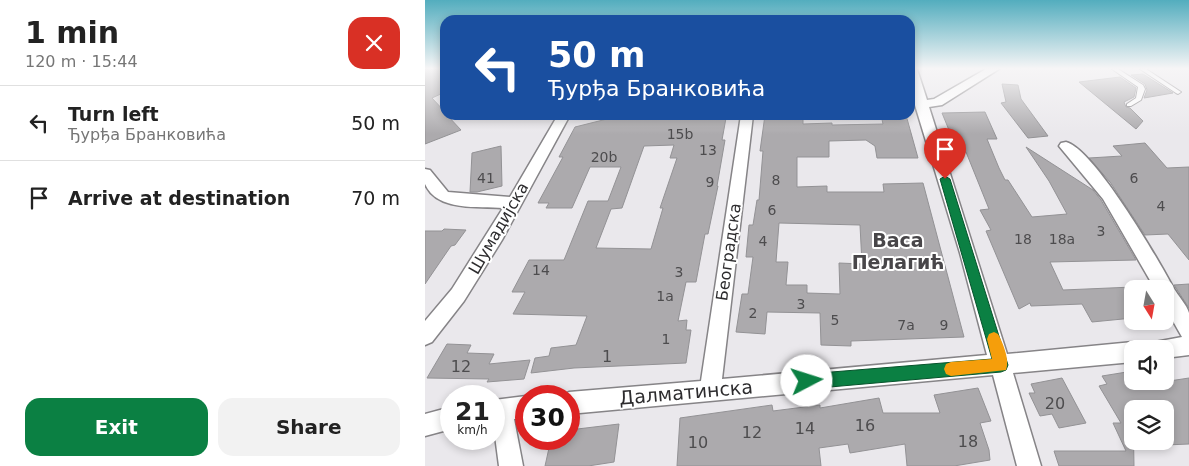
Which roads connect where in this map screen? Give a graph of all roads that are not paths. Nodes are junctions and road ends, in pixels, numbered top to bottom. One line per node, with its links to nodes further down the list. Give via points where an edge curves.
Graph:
1 (917, 91): 4 (street)
2 (956, 91): 4 (street, via 938,102)
3 (1142, 91): 5 (lane, via 1139,99)
4 (921, 105): 18 (street)
5 (1129, 105)
6 (561, 120): 10 (street, Шумадијска)
7 (746, 120): 19 (street, Београдска)
8 (1066, 146): 11 (street, via 1121,213)
9 (425, 174): 10 (street, via 443,196)
10 (513, 203): 14 (street, Шумадијска, via 458,296)
11 (1160, 280)
12 (1174, 305): 13 (street)
13 (1189, 331)
14 (425, 336)
15 (1189, 346): 16 (street)
16 (1174, 348)
17 (1124, 353): 18 (street, Далматинска)
18 (1001, 365): 19 (street, Далматинска); 25 (street)
19 (709, 390): 20 (street, Далматинска)
20 (580, 402)
21 (440, 421): 22 (street)
22 (426, 424)
23 (505, 440): 24 (street)
24 (511, 466)
25 (1029, 466)

